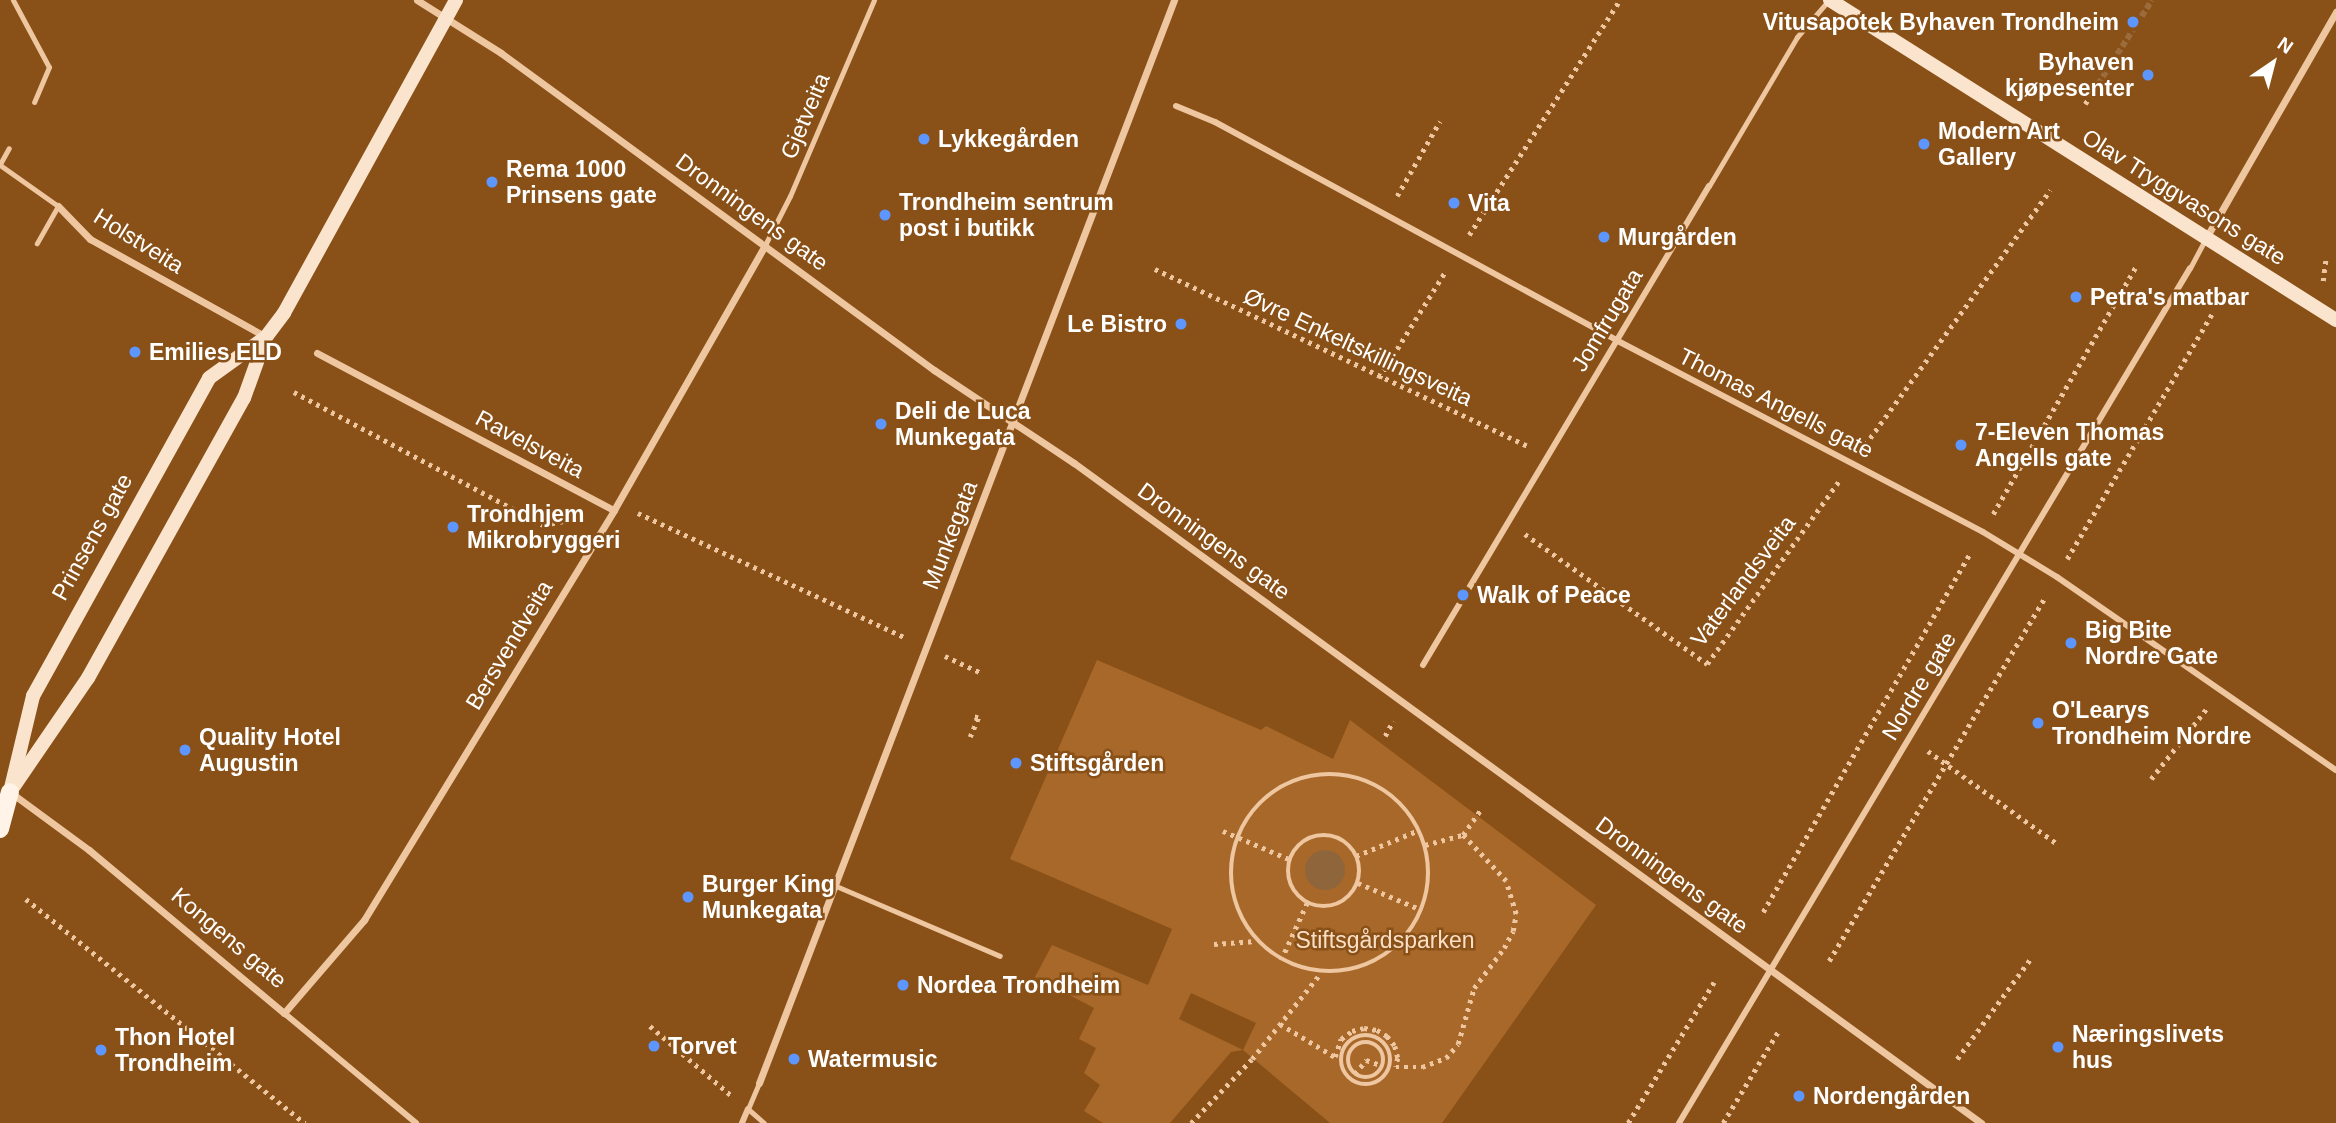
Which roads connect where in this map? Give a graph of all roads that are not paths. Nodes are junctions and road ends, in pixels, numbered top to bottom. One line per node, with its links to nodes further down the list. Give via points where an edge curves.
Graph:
1 (13, 0): 9 (lane, via 49,67)
2 (417, 0): 8 (street, Dronningens gate)
3 (456, 0): 8 (main road, Prinsens gate)
4 (874, 0): 17 (lane, Gjetveita)
5 (1174, 0): 23 (street, Munkegata)
6 (1830, 0): 13 (lane, Jomfrugata, via 1797,37); 15 (main road, Olav Tryggvasons gate)
7 (2336, 12): 15 (street)
8 (447, 18): 17 (street, Dronningens gate); 20 (main road, Prinsens gate, via 284,313)
9 (34, 102)
10 (1176, 106): 21 (street, Thomas Angells gate, via 1215,122)
11 (9, 148): 12 (lane)
12 (0, 165): 14 (lane, Holstveita)
13 (1709, 186): 21 (street, Jomfrugata)
14 (58, 206): 16 (lane); 20 (street, Holstveita, via 90,239)
15 (2206, 238): 18 (lane); 19 (main road, Olav Tryggvasons gate)
16 (37, 243)
17 (765, 245): 23 (street, Dronningens gate); 24 (street, Bersvendveita)
18 (2190, 268): 25 (street, Nordre gate)
19 (2336, 320)
20 (266, 337): 28 (main road, Prinsens gate, via 244,398 88,678); 28 (main road, Prinsens gate, via 209,377 33,696)
21 (1616, 340): 25 (street, Thomas Angells gate); 26 (street, Jomfrugata)
22 (317, 354): 24 (street, Ravelsveita)
23 (1013, 423): 30 (street, Munkegata); 32 (street, Dronningens gate)
24 (614, 510): 33 (street, Bersvendveita, via 364,920)
25 (2021, 554): 27 (street, Thomas Angells gate); 32 (street, Nordre gate)
26 (1423, 665)
27 (2336, 770)
28 (3, 786): 29 (main road, Prinsens gate); 33 (street, Kongens gate, via 89,850)
29 (0, 829)
30 (836, 886): 31 (lane); 34 (street, Munkegata)
31 (1000, 956)
32 (1770, 971): 39 (street, Nordre gate); 40 (street, Dronningens gate)
33 (284, 1013): 36 (street, Kongens gate)
34 (760, 1083): 35 (lane)
35 (748, 1109): 37 (street); 38 (lane)
36 (416, 1123)
37 (742, 1123)
38 (764, 1123)
39 (1679, 1123)
40 (1982, 1123)

